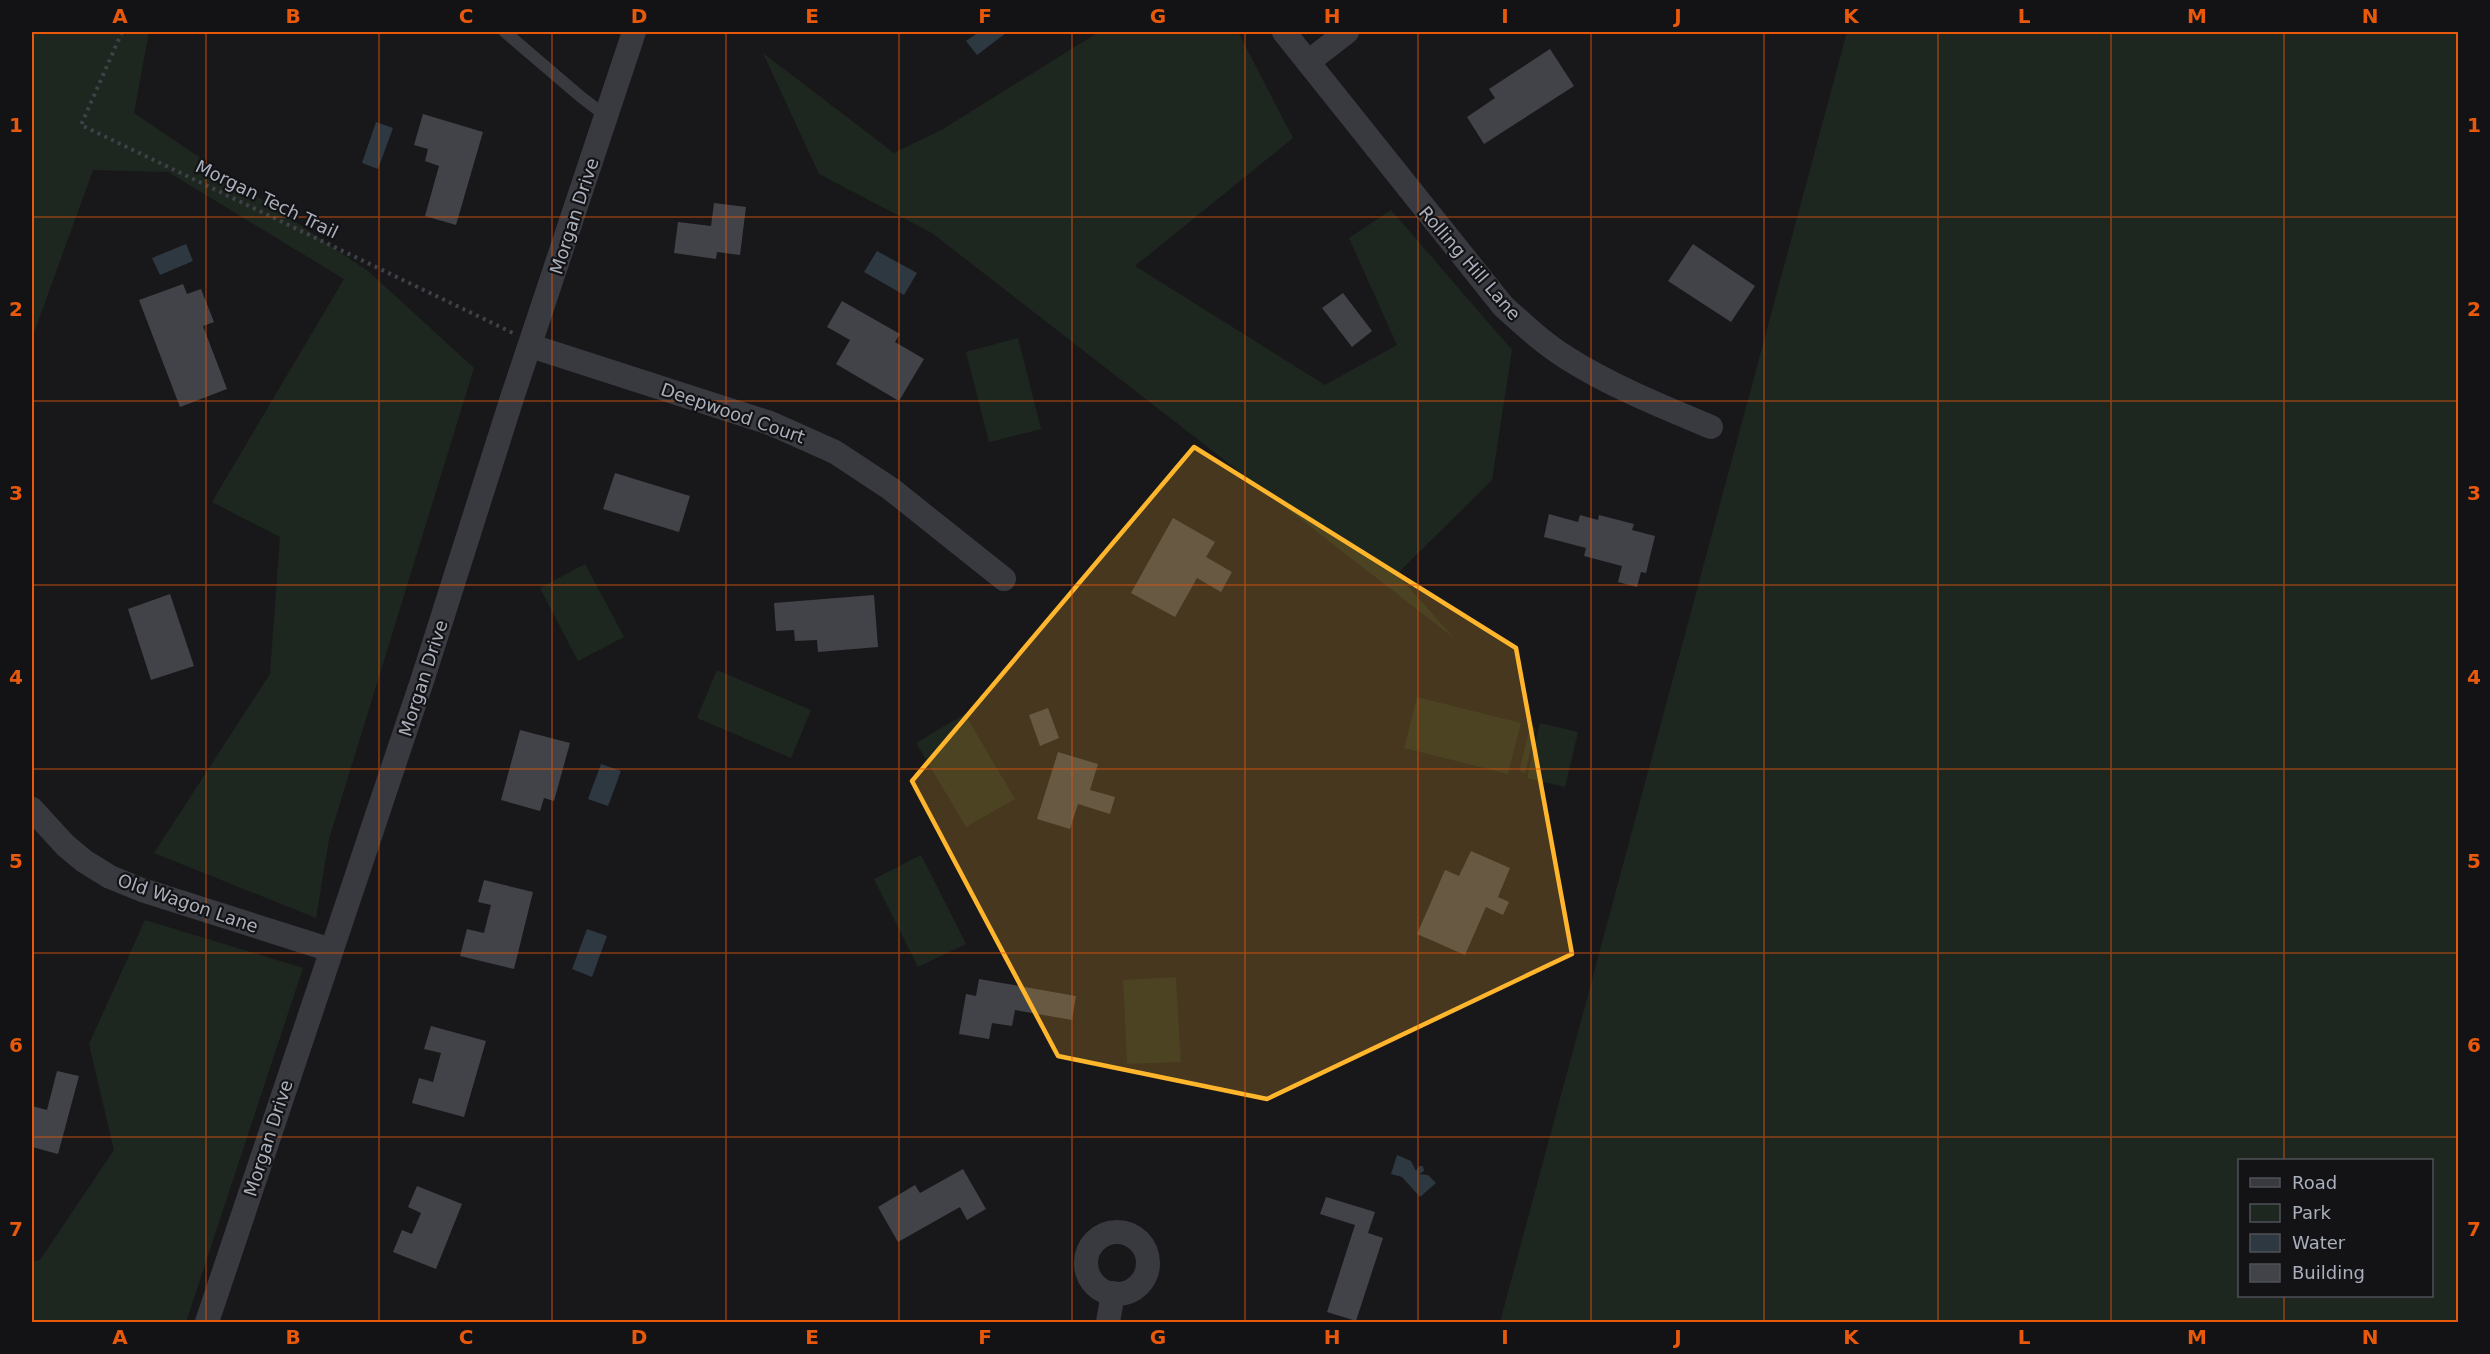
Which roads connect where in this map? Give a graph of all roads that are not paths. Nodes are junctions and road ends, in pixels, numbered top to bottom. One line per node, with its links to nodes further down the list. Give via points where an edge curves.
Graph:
1 (505, 32): 6 (lane)
2 (634, 32): 6 (street, Morgan Drive)
3 (1284, 32): 5 (street, Rolling Hill Lane)
4 (1347, 32): 5 (street)
5 (1308, 62): 8 (street, Rolling Hill Lane, via 1503,306 1567,358)
6 (606, 116): 7 (street, Morgan Drive)
7 (532, 344): 9 (street, Deepwood Court, via 770,423 835,452 891,489); 11 (street, Morgan Drive)
8 (1711, 427)
9 (1004, 579)
10 (32, 809): 11 (street, Old Wagon Lane, via 65,845 110,877)
11 (331, 950): 13 (street, Morgan Drive)
12 (1113, 1293): 14 (street)
13 (207, 1323)
14 (1108, 1323)

